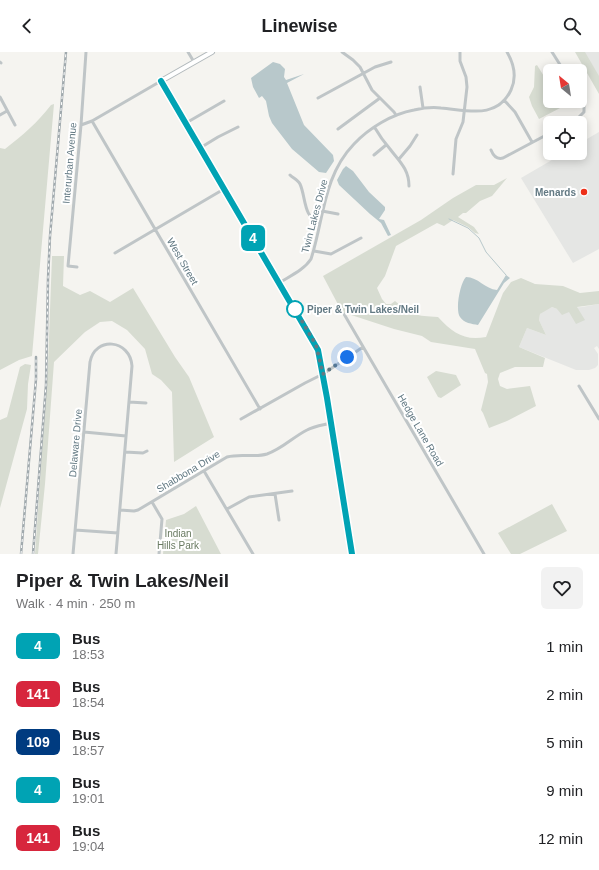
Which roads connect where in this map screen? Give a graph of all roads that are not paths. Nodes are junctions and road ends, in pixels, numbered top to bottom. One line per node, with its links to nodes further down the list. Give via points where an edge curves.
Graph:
1 (86, 52): 29 (street, Interurban Avenue)
2 (188, 52): 8 (street)
3 (212, 52): 8 (street)
4 (342, 52): 11 (street, via 356,63)
5 (460, 52): 22 (street, via 466,82)
6 (507, 52): 17 (street, via 513,64 514,78 511,90)
7 (552, 52): 10 (street)
8 (194, 62): 12 (street)
9 (392, 62): 11 (street)
10 (560, 64)
11 (363, 73): 15 (street); 16 (street, via 372,90)
12 (161, 81): 26 (street); 27 (street)
13 (420, 87): 19 (street)
14 (0, 97): 21 (street)
15 (318, 98)
16 (380, 98): 24 (street); 32 (street)
17 (504, 100): 22 (street, Twin Lakes Drive, via 490,110); 35 (street, via 515,112)
18 (224, 101): 27 (street)
19 (423, 108): 22 (street, Twin Lakes Drive); 24 (street, Twin Lakes Drive)
20 (584, 108): 25 (street)
21 (7, 111): 23 (street); 28 (street)
22 (464, 111): 41 (street, via 463,122 456,139)
23 (0, 115)
24 (396, 115): 31 (street, Twin Lakes Drive)
25 (580, 116)
26 (92, 122): 29 (street); 48 (street, West Street)
27 (186, 123): 37 (street)
28 (15, 125)
29 (81, 125): 52 (street, Interurban Avenue, via 68,266)
30 (238, 127): 37 (street)
31 (375, 128): 36 (street); 45 (street, Twin Lakes Drive, via 354,144 341,159 331,180)
32 (338, 129)
33 (416, 135): 40 (street)
34 (543, 136): 35 (street)
35 (532, 142): 38 (street, via 500,159 494,156)
36 (386, 145): 39 (street); 40 (street)
37 (200, 148): 44 (street)
38 (491, 150)
39 (374, 155)
40 (399, 159): 43 (street, via 408,174)
41 (453, 174)
42 (290, 175): 47 (street, via 299,182 309,216 313,221)
43 (409, 186)
44 (224, 189): 48 (street); 53 (street)
45 (322, 211): 46 (street); 47 (street, Twin Lakes Drive)
46 (338, 214)
47 (320, 223): 50 (street, Twin Lakes Drive)
48 (155, 230): 51 (street); 60 (street, West Street)
49 (361, 238): 50 (street, via 330,255)
50 (314, 251): 53 (street, Twin Lakes Drive, via 307,265)
51 (115, 253)
52 (77, 267)
53 (279, 283): 56 (street, via 316,345)
54 (344, 314): 55 (street, Hedge Lane Road)
55 (363, 347): 56 (street); 82 (street, Hedge Lane Road)
56 (323, 374): 60 (street); 63 (street)
57 (579, 386): 62 (street)
58 (129, 402): 59 (street); 64 (street, Delaware Drive, via 131,358 123,347 110,344 99,348 90,359); 65 (street)
59 (146, 403)
60 (260, 409): 61 (street)
61 (241, 419)
62 (599, 419)
63 (331, 423): 68 (street, Shabbona Drive, via 307,430 271,452 231,456); 81 (street)
64 (84, 432): 65 (street); 75 (street, Delaware Drive)
65 (126, 436): 67 (street)
66 (146, 451): 67 (street)
67 (125, 452): 73 (street)
68 (204, 471): 71 (street, Shabbona Drive); 72 (street)
69 (292, 492): 70 (street)
70 (275, 494): 72 (street, via 249,497); 74 (street)
71 (152, 502): 73 (street, Shabbona Drive, via 136,511); 79 (street, via 162,519)
72 (227, 509): 80 (street)
73 (120, 510): 76 (street)
74 (279, 520)
75 (75, 530): 76 (street); 77 (street, Delaware Drive)
76 (118, 533): 78 (street)
77 (73, 554)
78 (116, 554)
79 (159, 554)
80 (253, 554)
81 (352, 554)
82 (484, 554)

